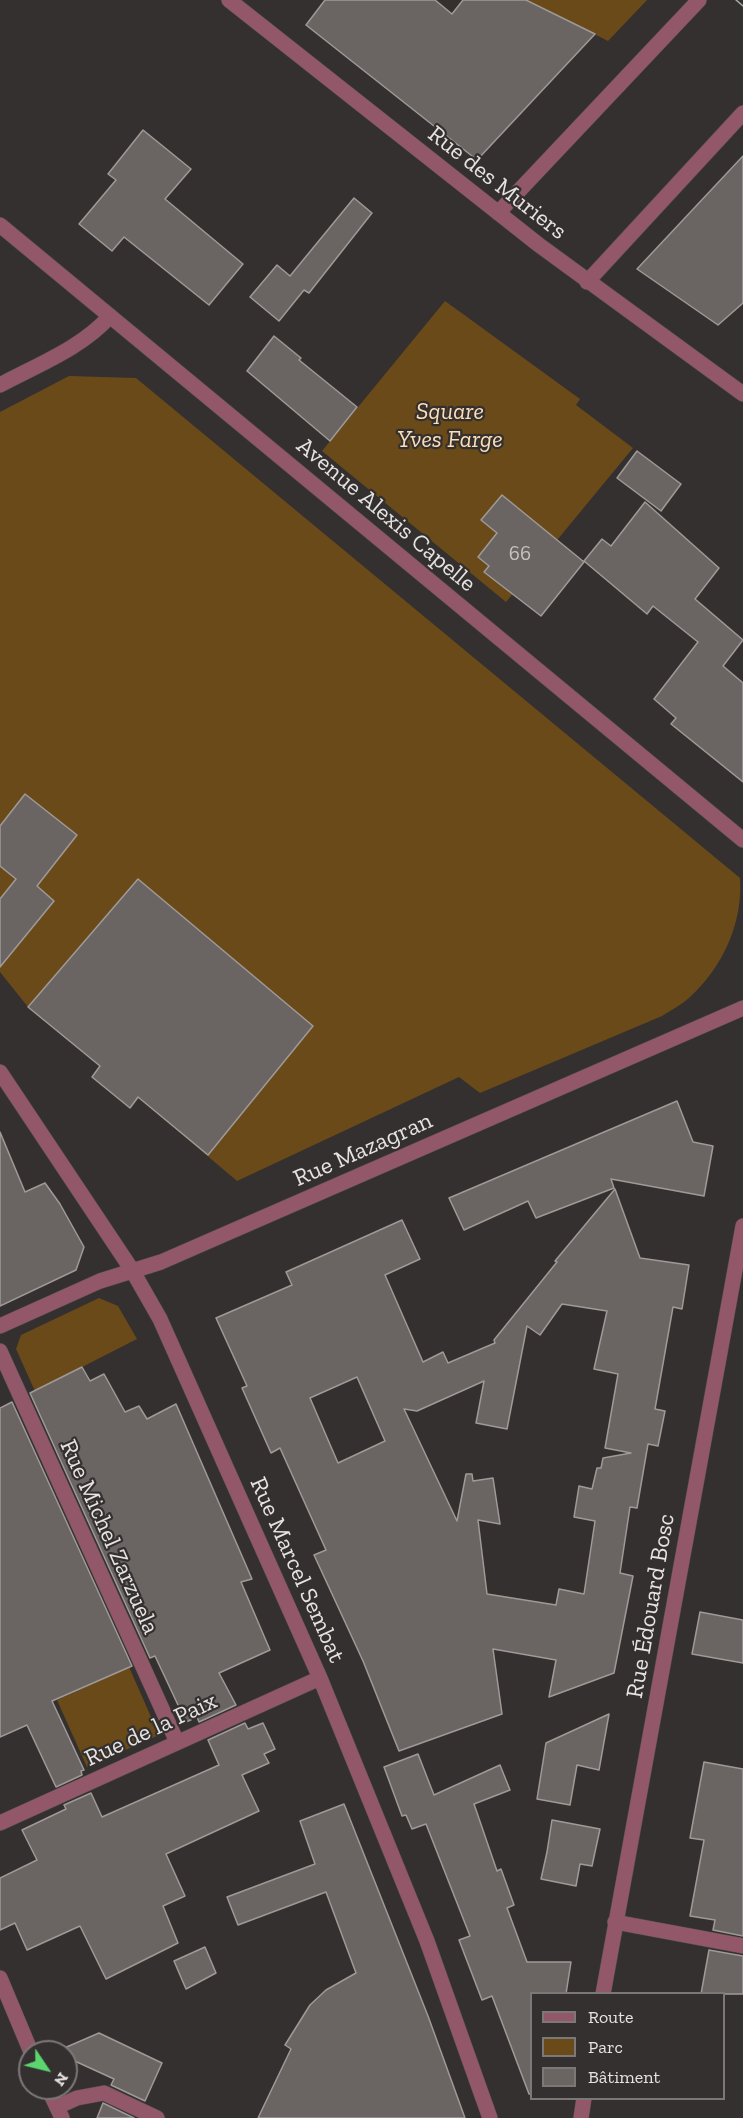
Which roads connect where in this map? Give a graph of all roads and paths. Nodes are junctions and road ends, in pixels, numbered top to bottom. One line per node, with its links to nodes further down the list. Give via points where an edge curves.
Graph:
1 (229, 0): 6 (street, Rue des Muriers)
2 (679, 0): 4 (street)
3 (699, 0): 4 (street)
4 (680, 20): 6 (street)
5 (743, 113): 8 (street)
6 (498, 213): 8 (street, Rue des Muriers)
7 (0, 225): 9 (street, Avenue Alexis Capelle)
8 (587, 282): 11 (street, Rue des Muriers)
9 (110, 316): 10 (street, via 100,328 71,347); 12 (street, Avenue Alexis Capelle)
10 (0, 385)
11 (743, 394)
12 (743, 840)
13 (743, 1008): 16 (street, Rue Mazagran, via 161,1262)
14 (0, 1072): 16 (street, Rue Marcel Sembat)
15 (743, 1226): 22 (street, Rue Édouard Bosc)
16 (132, 1270): 17 (street, Rue Mazagran); 19 (street, Rue Marcel Sembat, via 160,1319)
17 (0, 1326)
18 (0, 1351): 20 (street, Rue Michel Zarzuela)
19 (320, 1678): 20 (street, Rue de la Paix); 30 (street, Rue Marcel Sembat, via 427,1941)
20 (177, 1742): 21 (street, Rue de la Paix)
21 (0, 1823)
22 (615, 1922): 23 (street); 25 (street, Rue Édouard Bosc)
23 (743, 1946)
24 (0, 1978): 26 (street)
25 (603, 1992)
26 (26, 2040)
27 (584, 2100): 31 (street)
28 (60, 2113): 29 (street, via 77,2098 104,2093)
29 (157, 2118)
30 (490, 2118)
31 (581, 2118)

